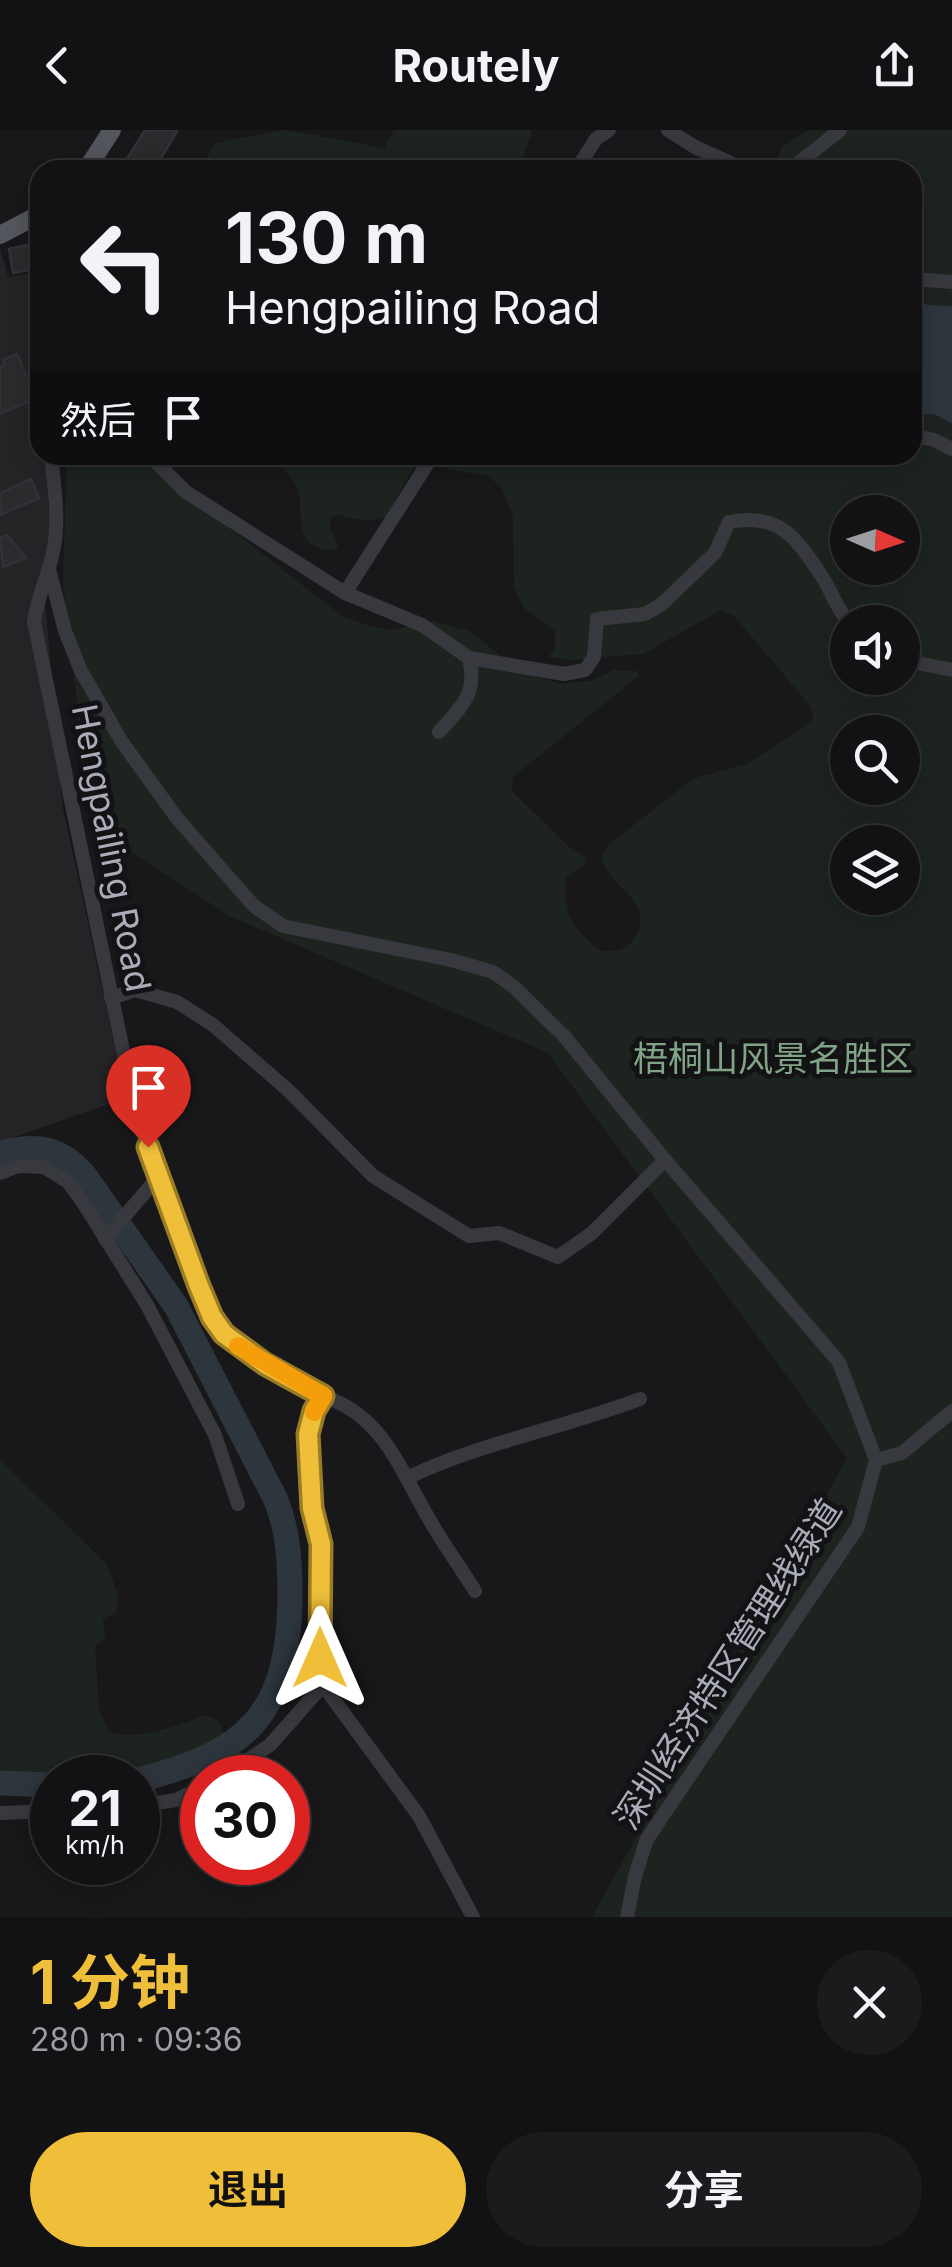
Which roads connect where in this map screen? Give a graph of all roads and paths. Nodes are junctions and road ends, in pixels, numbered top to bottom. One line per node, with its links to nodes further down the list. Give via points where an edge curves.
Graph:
1 (112, 130): 5 (main road)
2 (609, 130): 6 (street)
3 (668, 130): 7 (street)
4 (840, 130): 8 (street)
5 (92, 160)
6 (582, 160)
7 (724, 160)
8 (802, 160)
9 (30, 219): 10 (main road)
10 (0, 235)
11 (922, 280): 12 (street)
12 (952, 282)
13 (922, 437): 14 (street)
14 (952, 450)
15 (52, 465): 18 (street, Hengpailing Road, via 56,537)
16 (159, 465): 19 (street, via 186,492)
17 (427, 465): 19 (street)
18 (48, 569): 25 (street, Hengpailing Road, via 34,622); 26 (street, via 81,670 122,742 254,906 284,926 494,972 564,1036)
19 (345, 593): 21 (street, via 422,626)
20 (837, 605): 21 (street, via 785,530 773,521 742,519 728,522 715,553 662,604 645,614 597,619 594,658 585,670 564,674)
21 (469, 658): 24 (street, via 471,691)
22 (920, 664): 23 (street)
23 (952, 670)
24 (439, 732)
25 (111, 998): 26 (street, via 135,990 177,1002 213,1025 374,1176 469,1236 499,1234 558,1257 592,1233); 28 (street, Hengpailing Road, via 137,1118)
26 (665, 1160): 33 (street, via 839,1362)
27 (0, 1173): 29 (street, via 32,1166 57,1173)
28 (158, 1176): 29 (street); 30 (street, Hengpailing Road, via 224,1334)
29 (105, 1239): 35 (street, via 215,1435)
30 (323, 1396): 34 (street, Hengpailing Road, via 347,1404 370,1424); 37 (street, via 308,1434 321,1544)
31 (640, 1399): 34 (street)
32 (952, 1410): 33 (street, via 902,1453)
33 (876, 1460): 42 (street, 深圳经济特区管理线绿道, via 858,1527 647,1839)
34 (408, 1478): 36 (street, Hengpailing Road)
35 (238, 1504)
36 (474, 1591)
37 (322, 1685): 38 (street); 41 (street, via 419,1816)
38 (256, 1755)
39 (30, 1811): 40 (street)
40 (0, 1812)
41 (473, 1917)
42 (627, 1917)

